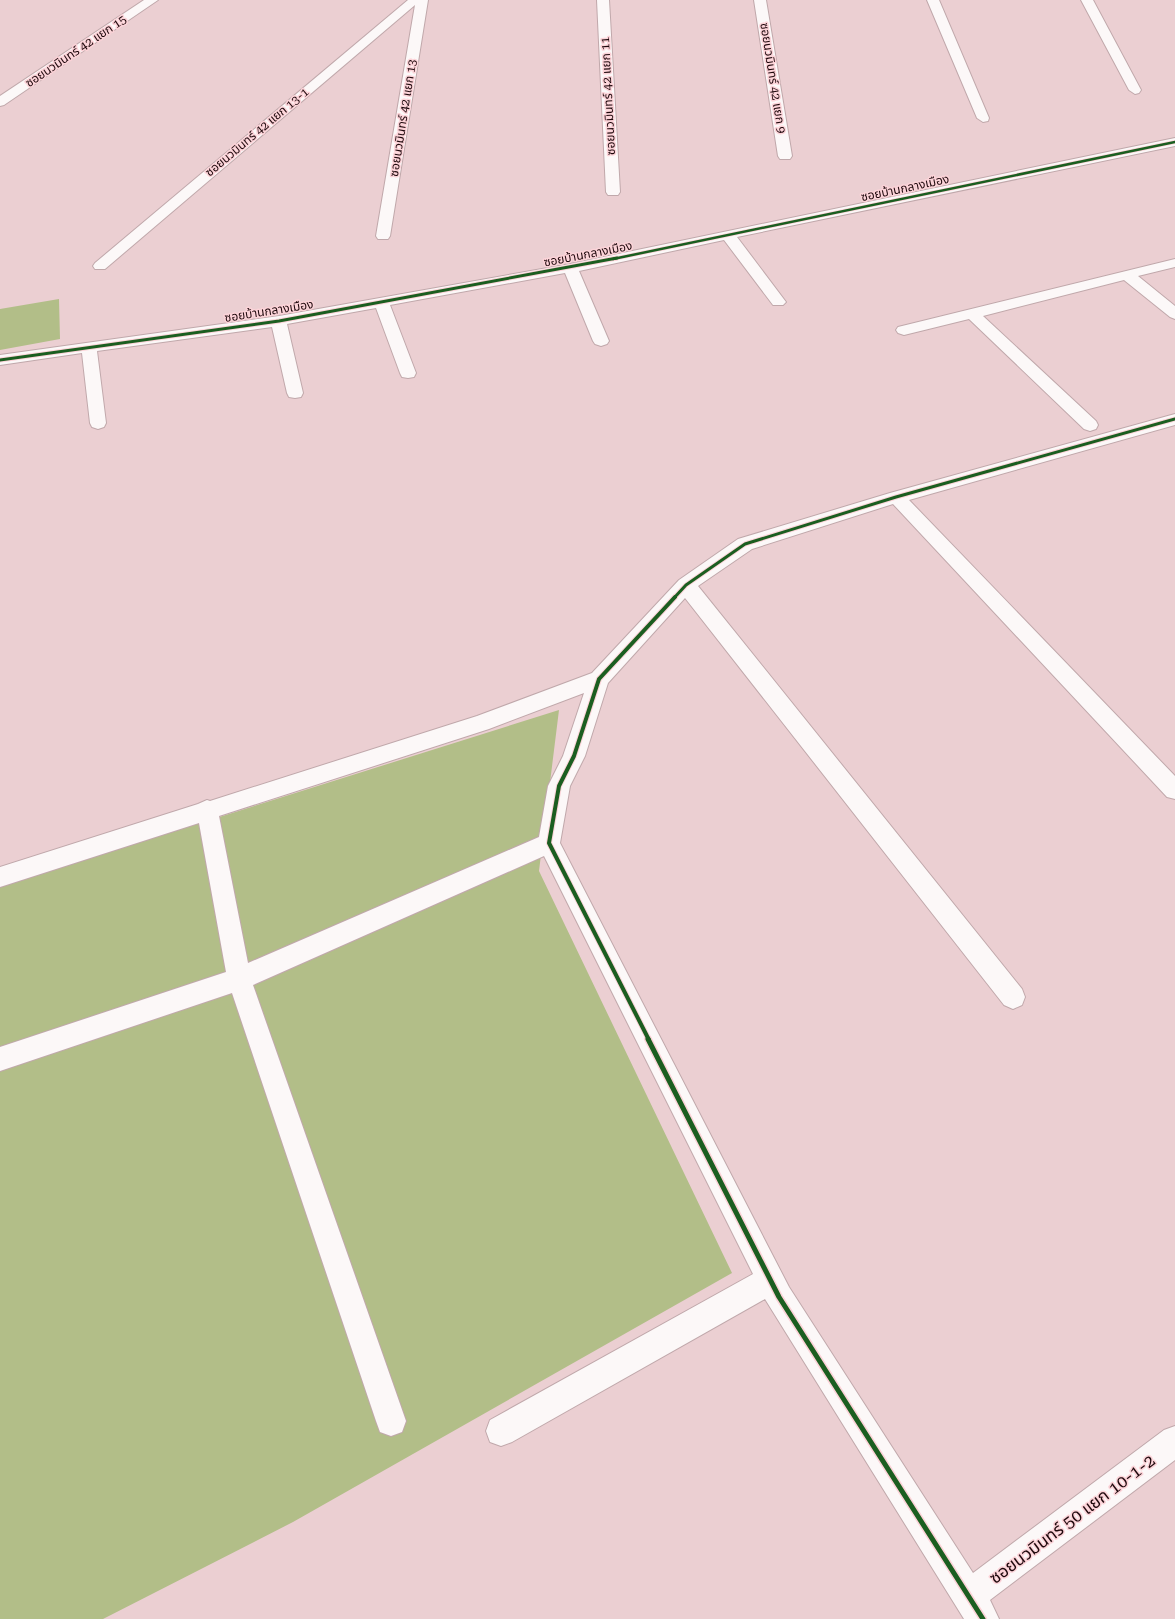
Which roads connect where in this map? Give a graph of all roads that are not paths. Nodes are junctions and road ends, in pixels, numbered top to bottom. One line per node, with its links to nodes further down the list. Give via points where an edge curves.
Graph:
1 (152, 0): 9 (street, ซอยนวมินทร์ 42 แยก 15)
2 (415, 0): 17 (street, ซอยนวมินทร์ 42 แยก 13-1)
3 (422, 0): 15 (street, ซอยนวมินทร์ 42 แยก 13)
4 (603, 0): 13 (street, ซอยนวมินทร์ 42 แยก 11)
5 (760, 0): 12 (street, ซอยนวมินทร์ 42 แยก 9)
6 (933, 0): 10 (street)
7 (1087, 0): 8 (street)
8 (1135, 90)
9 (0, 102)
10 (983, 118)
11 (1174, 142): 14 (street, ซอยบ้านกลางเมือง)
12 (785, 156)
13 (613, 192)
14 (728, 235): 18 (street, ซอยบ้านกลางเมือง); 21 (street)
15 (383, 236)
16 (1175, 263): 19 (street)
17 (100, 266)
18 (570, 268): 20 (street, ซอยบ้านกลางเมือง); 26 (street)
19 (1126, 274): 22 (street); 23 (street)
20 (381, 302): 24 (street, ซอยบ้านกลางเมือง); 29 (street)
21 (778, 302)
22 (1175, 314)
23 (973, 315): 25 (street); 33 (street)
24 (279, 321): 27 (street, ซอยบ้านกลางเมือง); 30 (street)
25 (904, 330)
26 (601, 341)
27 (89, 348): 28 (street, ซอยบ้านกลางเมือง); 32 (street)
28 (0, 360)
29 (408, 373)
30 (295, 393)
31 (1175, 418): 34 (street)
32 (98, 423)
33 (1090, 425)
34 (896, 497): 35 (street, via 745,544); 37 (street)
35 (686, 584): 36 (street); 42 (street)
36 (599, 679): 38 (street, via 482,723); 39 (street, via 574,756 559,786)
37 (1175, 790)
38 (207, 809): 40 (street); 41 (street)
39 (549, 843): 41 (street); 44 (street)
40 (0, 877)
41 (239, 979): 43 (street); 45 (street)
42 (1013, 997)
43 (0, 1059)
44 (770, 1280): 46 (street); 48 (street)
45 (391, 1421)
46 (501, 1431)
47 (1175, 1441): 48 (street, ซอยนวมินทร์ 50 แยก 10-1-2)
48 (976, 1608)

